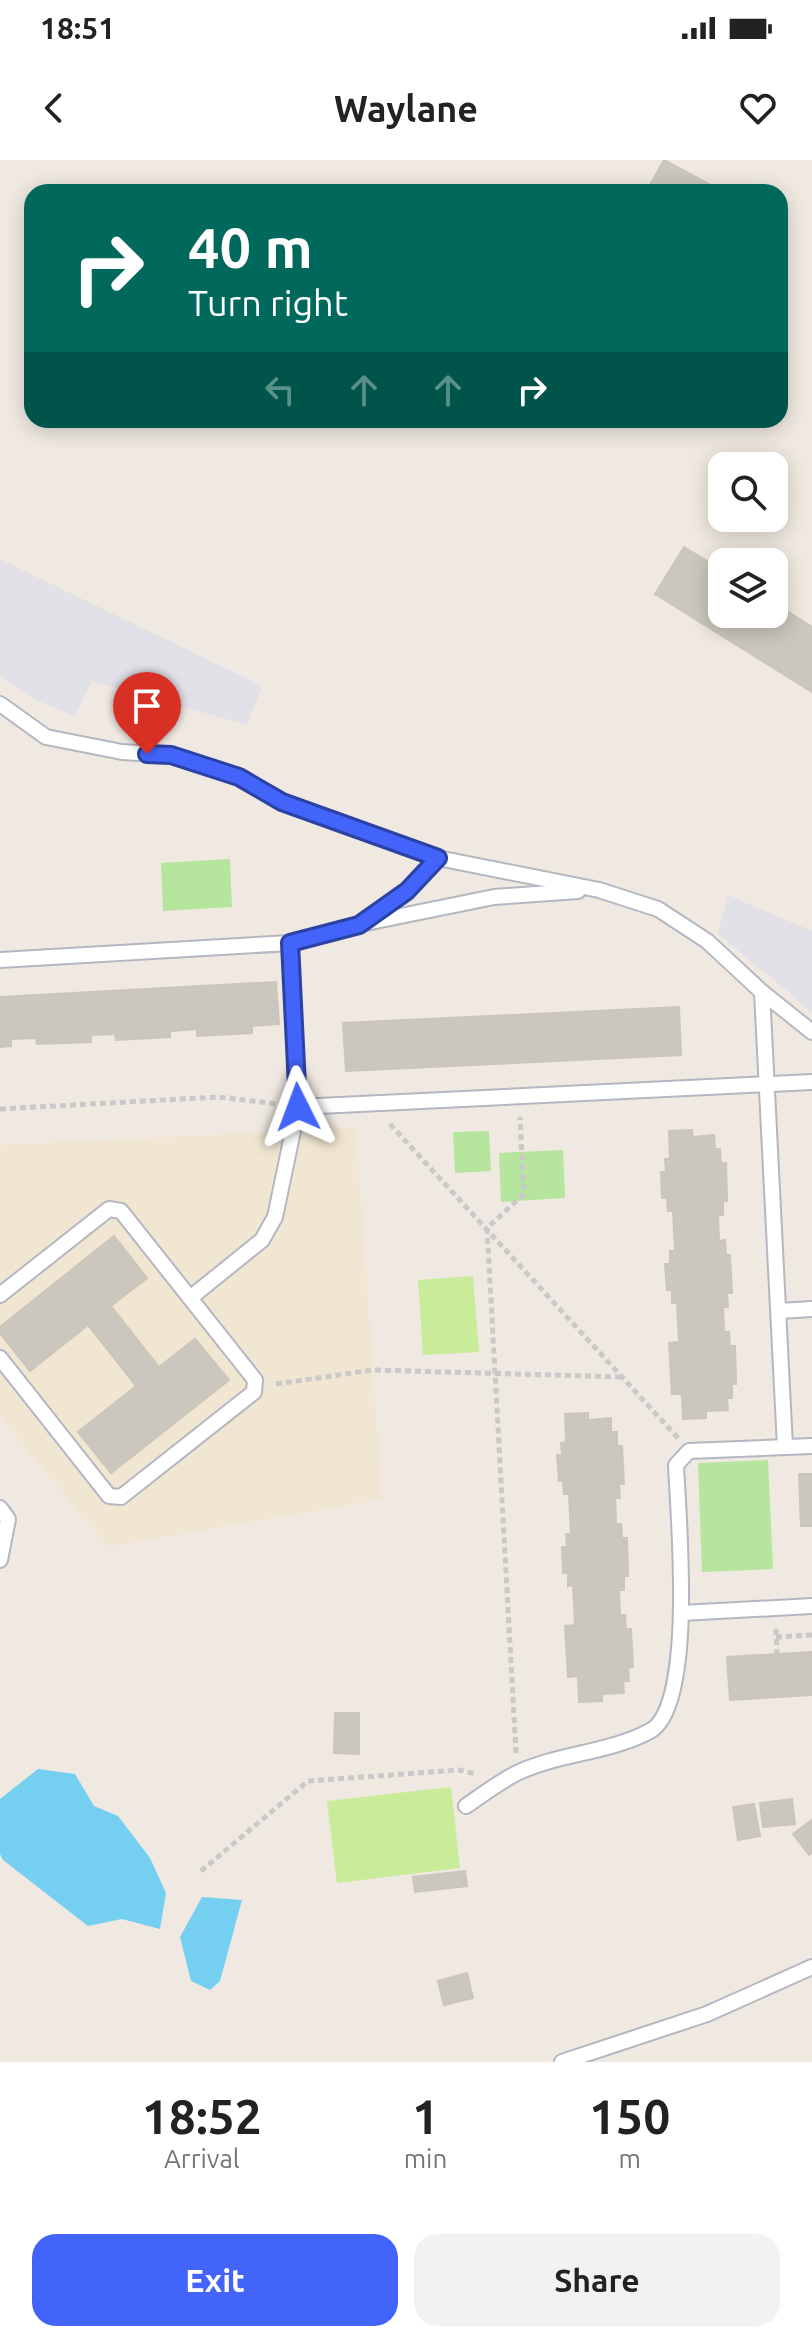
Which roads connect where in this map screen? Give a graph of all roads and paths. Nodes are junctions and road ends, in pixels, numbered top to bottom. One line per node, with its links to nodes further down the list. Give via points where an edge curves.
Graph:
1 (0, 704): 2 (lane, via 46,737 122,752 171,755)
2 (438, 858): 3 (lane); 4 (lane, via 407,891)
3 (599, 890): 4 (lane, via 494,897); 7 (lane, via 658,909 707,941)
4 (359, 925): 5 (lane)
5 (290, 943): 6 (lane); 13 (lane)
6 (0, 960)
7 (762, 992): 8 (lane); 10 (lane)
8 (812, 1032)
9 (812, 1082): 10 (lane)
10 (767, 1084): 11 (lane); 19 (lane)
11 (519, 1096): 12 (lane); 15 (path, via 524,1194)
12 (371, 1103): 13 (lane); 15 (path)
13 (298, 1107): 14 (path, via 218,1097); 17 (lane, via 275,1217 262,1240)
14 (0, 1109)
15 (487, 1228): 21 (path); 22 (path)
16 (0, 1295): 17 (lane, via 109,1209 121,1211)
17 (190, 1298): 23 (lane)
18 (812, 1309): 19 (lane)
19 (779, 1311): 25 (lane)
20 (0, 1358): 23 (lane, via 109,1496 121,1497 254,1392)
21 (494, 1373): 22 (path); 23 (path, via 373,1370 269,1385); 33 (path)
22 (623, 1377): 26 (path)
23 (255, 1380)
24 (812, 1446): 25 (lane)
25 (785, 1447): 26 (lane)
26 (689, 1451): 30 (lane, via 676,1465)
27 (0, 1508): 28 (lane, via 8,1519)
28 (0, 1560)
29 (812, 1606): 30 (lane)
30 (682, 1613): 33 (lane, via 676,1678 665,1716 653,1730)
31 (812, 1635): 32 (path)
32 (776, 1637)
33 (517, 1773): 34 (lane)
34 (504, 1782): 35 (lane); 36 (path, via 459,1770 308,1781)
35 (466, 1806)
36 (201, 1871)
37 (812, 1967): 38 (lane)
38 (591, 2057): 39 (lane)
39 (562, 2062)

